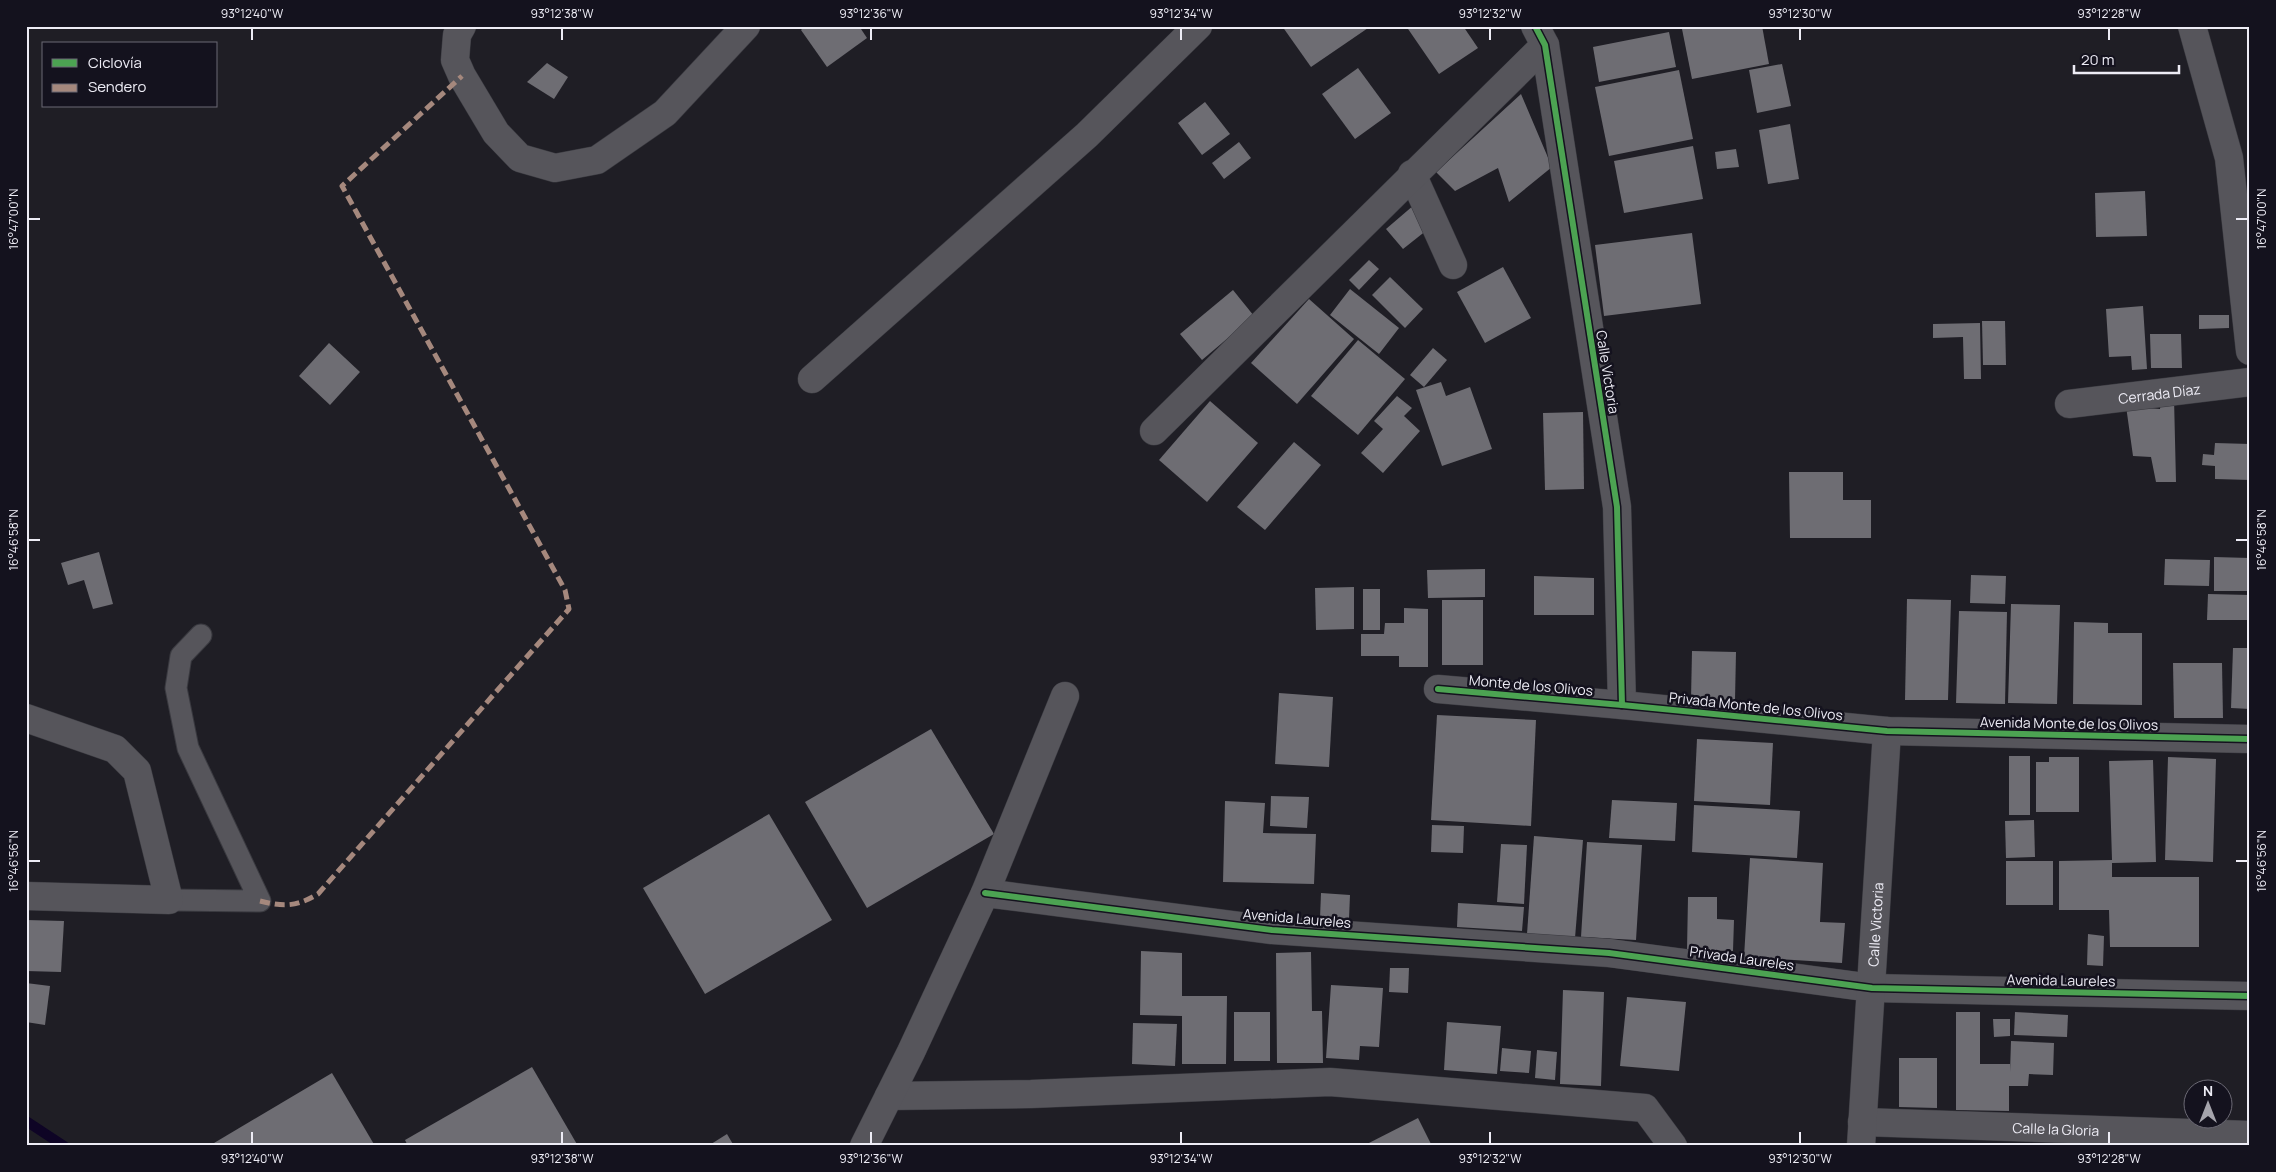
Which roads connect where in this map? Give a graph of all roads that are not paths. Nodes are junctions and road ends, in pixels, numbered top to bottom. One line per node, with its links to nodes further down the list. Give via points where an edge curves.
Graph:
1 (462, 26): 2 (street, via 457,35 455,60 496,133 520,158 556,168 597,160 665,113)
2 (746, 26)
3 (1198, 26): 10 (street, via 1087,135)
4 (2192, 26): 6 (street)
5 (1540, 35): 7 (street); 17 (street, Calle Victoria, via 1616,507)
6 (2239, 161): 9 (street)
7 (1412, 174): 8 (street); 13 (street)
8 (1453, 265)
9 (2250, 351)
10 (812, 379)
11 (2250, 382): 12 (street, Cerrada Díaz)
12 (2069, 404)
13 (1154, 431)
14 (201, 636): 23 (lane, via 181,656 176,688 188,748 260,901)
15 (1438, 689): 17 (street, Monte de los Olivos)
16 (1065, 696): 21 (street)
17 (1622, 705): 19 (street, Privada Monte de los Olivos)
18 (26, 718): 23 (street, via 115,749 137,771)
19 (1887, 731): 20 (street, Avenida Monte de los Olivos); 25 (street, Calle Victoria)
20 (2250, 739)
21 (985, 893): 24 (street, Avenida Laureles, via 1272,930); 27 (street)
22 (26, 896): 23 (street)
23 (169, 900)
24 (1609, 954): 25 (street, Privada Laureles)
25 (1872, 988): 26 (street, Avenida Laureles); 28 (street, Calle Victoria)
26 (2250, 996)
27 (889, 1096): 30 (street); 31 (street, via 1031,1094 1330,1082 1645,1108)
28 (1861, 1134): 29 (street, Calle la Gloria)
29 (2250, 1135)
30 (864, 1146)
31 (1673, 1146)

